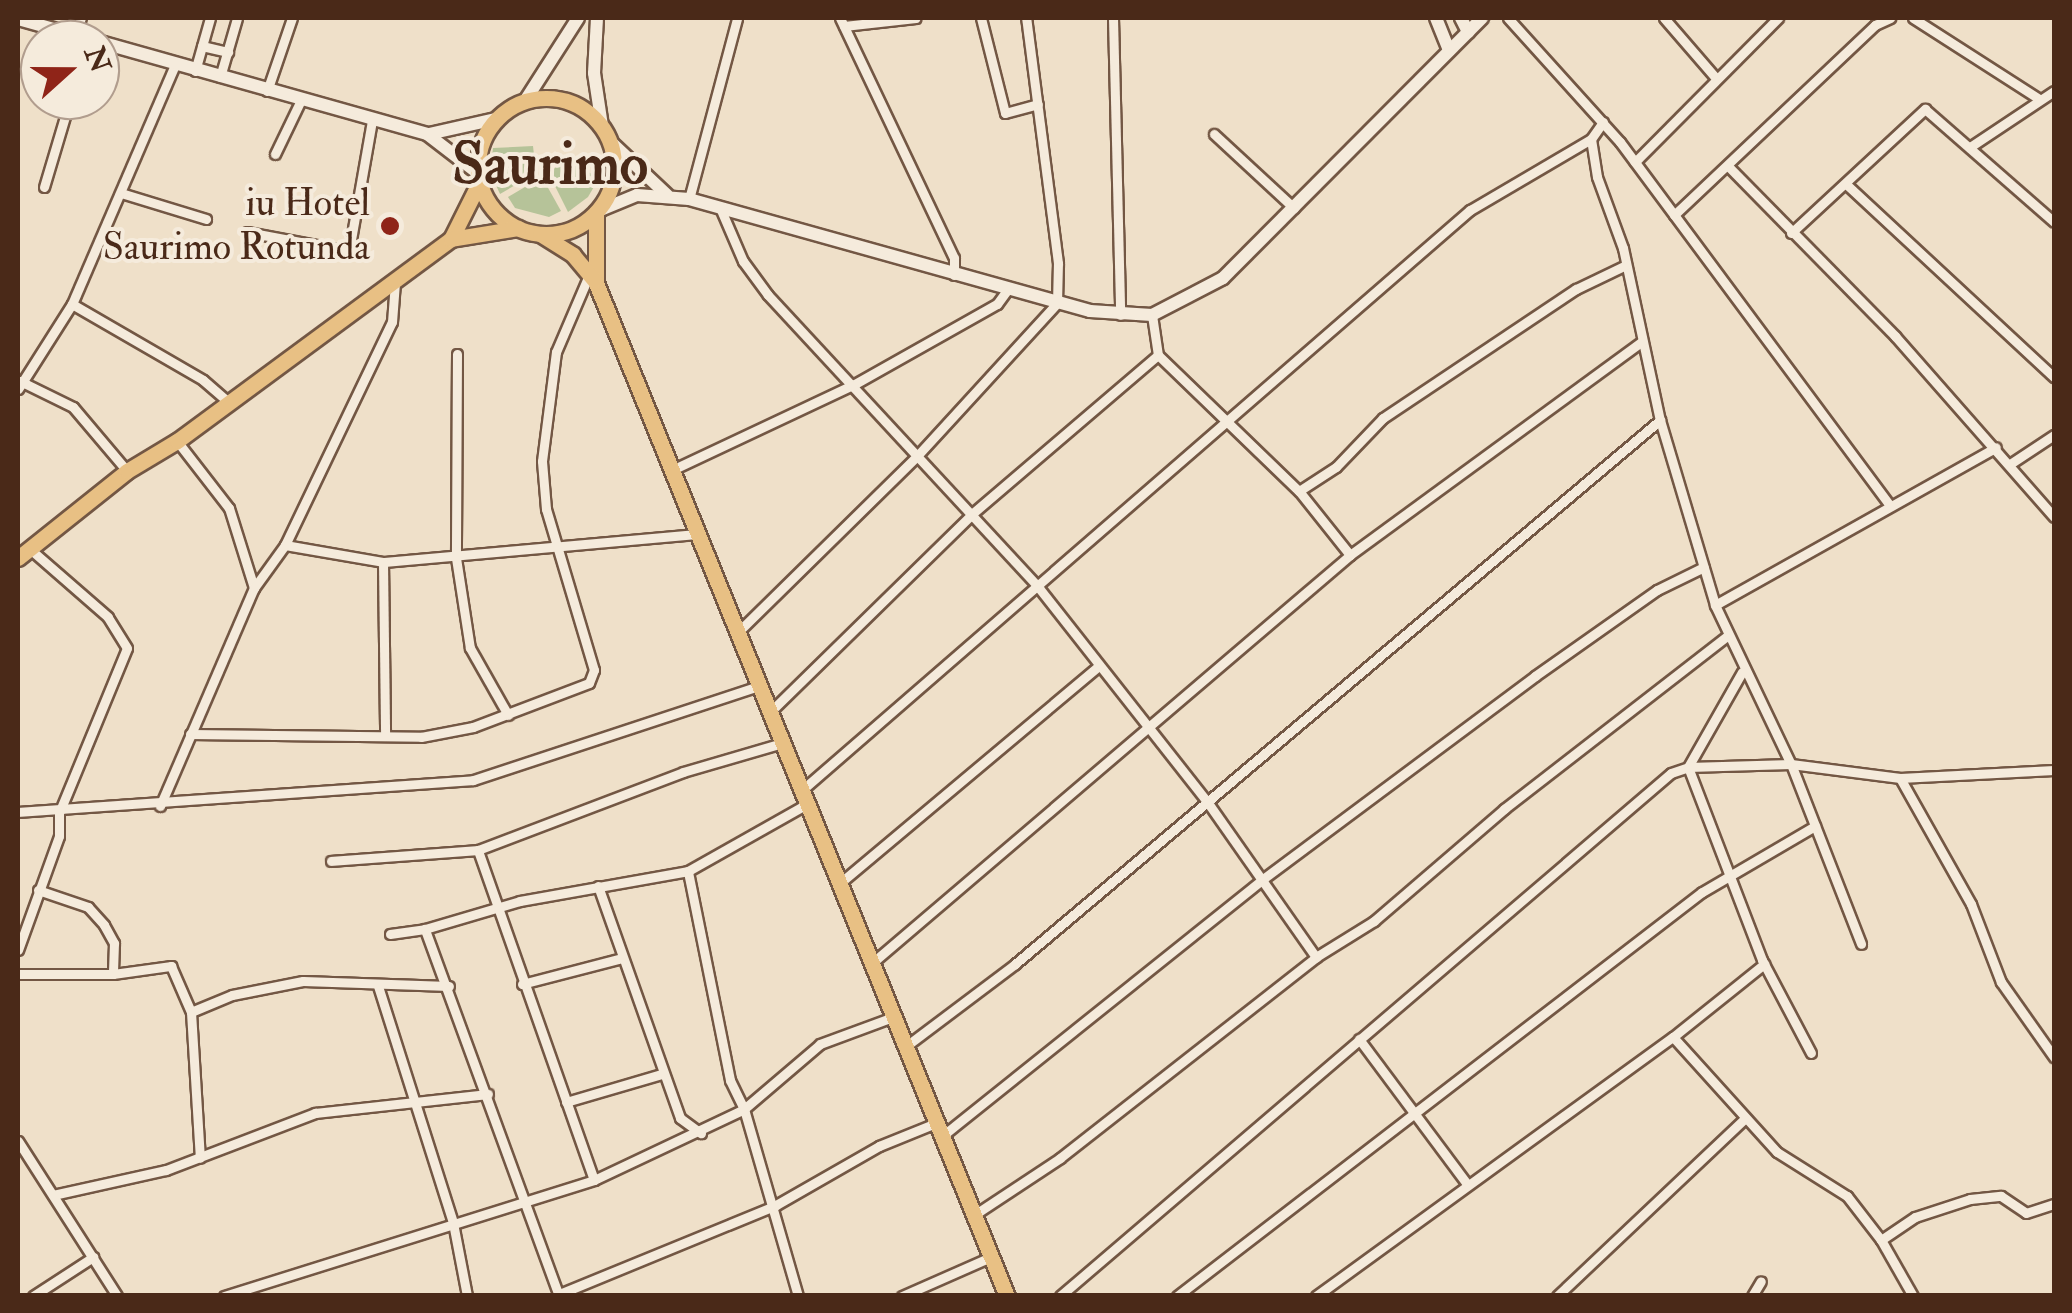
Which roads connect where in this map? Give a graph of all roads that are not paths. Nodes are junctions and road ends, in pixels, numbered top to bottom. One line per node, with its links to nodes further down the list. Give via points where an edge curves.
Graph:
1 (210, 18): 21 (street)
2 (236, 18): 24 (street)
3 (292, 18): 29 (street)
4 (578, 18): 32 (street)
5 (597, 18): 39 (street, via 594,73)
6 (736, 18): 53 (street)
7 (916, 18): 19 (street)
8 (981, 18): 34 (street, via 1004,113)
9 (1026, 18): 34 (street)
10 (1113, 18): 73 (street)
11 (1436, 18): 23 (street)
12 (1462, 18): 20 (street)
13 (1482, 18): 20 (street)
14 (1508, 18): 38 (street)
15 (1664, 18): 28 (street)
16 (1778, 18): 28 (street)
17 (1890, 18): 47 (street, via 1875,25)
18 (1913, 18): 33 (street)
19 (842, 22): 66 (street, via 954,258)
20 (1468, 32): 23 (street)
21 (202, 46): 24 (street); 26 (street)
22 (120, 48): 25 (street)
23 (1449, 50): 54 (street)
24 (228, 52): 27 (street)
25 (175, 64): 26 (street); 51 (street)
26 (195, 70): 27 (street)
27 (220, 77): 29 (street)
28 (1714, 77): 46 (street)
29 (268, 91): 31 (street)
30 (2054, 93): 33 (street)
31 (301, 100): 37 (street); 45 (street)
32 (525, 100): 35 (main road); 39 (main road, via 559,98)
33 (2040, 100): 44 (street)
34 (1038, 104): 70 (street, via 1058,262)
35 (496, 119): 40 (street); 48 (main road, via 482,144)
36 (64, 120): 50 (street)
37 (372, 120): 40 (street); 61 (street, via 348,252)
38 (1603, 122): 42 (street); 46 (street)
39 (602, 126): 43 (main road)
40 (427, 134): 48 (street)
41 (1214, 134): 54 (street)
42 (1591, 139): 65 (street); 82 (street, via 1470,210)
43 (612, 142): 52 (street); 56 (main road, via 613,182)
44 (1970, 147): 49 (street, via 1922,110); 59 (street)
45 (276, 154)
46 (1634, 162): 57 (street)
47 (1730, 167): 57 (street); 62 (street)
48 (480, 178): 60 (main road, via 494,209); 64 (main road)
49 (1846, 184): 62 (street); 77 (street)
50 (44, 187)
51 (122, 193): 58 (street); 71 (street)
52 (666, 195): 53 (street); 56 (street, via 624,198)
53 (689, 199): 55 (street)
54 (1294, 208): 72 (street, via 1223,278)
55 (720, 210): 66 (street); 79 (street, via 742,260 768,295)
56 (597, 212): 63 (main road, via 569,230); 67 (main road)
57 (1674, 215): 91 (street)
58 (206, 219)
59 (2054, 222)
60 (518, 228): 63 (main road); 64 (main road)
61 (247, 232)
62 (1791, 233): 85 (street)
63 (538, 234): 67 (main road)
64 (451, 239): 68 (main road)
65 (1626, 264): 74 (street); 90 (street, via 1576,289 1383,418 1336,467)
66 (954, 275): 69 (street)
67 (593, 279): 88 (main road); 96 (street, via 572,305 546,395 542,461)
68 (396, 282): 80 (main road); 95 (street, via 392,322)
69 (1007, 290): 70 (street); 79 (street, via 996,304)
70 (1056, 302): 73 (street); 86 (street)
71 (72, 304): 78 (street); 80 (street, via 203,380)
72 (1152, 314): 73 (street); 76 (street)
73 (1120, 315)
74 (1642, 341): 81 (street); 98 (street)
75 (457, 354): 99 (street)
76 (1158, 355): 82 (street); 92 (street)
77 (2054, 377)
78 (19, 384): 89 (street, via 74,406)
79 (853, 385): 86 (street); 88 (street)
80 (229, 404): 84 (main road)
81 (1660, 420): 101 (street); 121 (street)
82 (1231, 422): 90 (street); 103 (street)
83 (2054, 435): 87 (street)
84 (177, 441): 89 (main road); 102 (street, via 229,508)
85 (1996, 446): 87 (street); 91 (street)
86 (917, 456): 92 (street); 105 (street)
87 (2010, 464): 93 (street)
88 (672, 470): 94 (main road)
89 (127, 471): 97 (main road)
90 (1300, 491): 98 (street)
91 (1890, 505): 104 (street)
92 (973, 514): 103 (street); 110 (street)
93 (2054, 517)
94 (698, 534): 96 (street); 105 (main road)
95 (286, 546): 100 (street); 102 (street)
96 (557, 546): 99 (street); 111 (street, via 594,678)
97 (24, 554): 124 (street, via 108,617 127,648)
98 (1350, 555): 112 (street)
99 (456, 558): 100 (street); 111 (street, via 470,648)
100 (382, 562): 113 (street)
101 (1704, 567): 104 (street); 129 (street, via 1626,611)
102 (254, 588): 114 (street)
103 (1039, 588): 107 (street); 120 (street)
104 (1715, 605): 106 (street)
105 (738, 632): 109 (main road)
106 (1726, 637): 108 (street); 139 (street, via 1504,808 1374,920)
107 (1099, 666): 112 (street); 131 (street)
108 (1742, 672): 116 (street); 117 (street)
109 (759, 686): 110 (main road); 122 (street, via 473,780)
110 (770, 712): 115 (main road)
111 (508, 714): 113 (street, via 421,737)
112 (1150, 728): 121 (street); 141 (street)
113 (385, 733): 114 (street)
114 (190, 734): 122 (street)
115 (782, 743): 120 (main road); 126 (street, via 682,772)
116 (1791, 764): 117 (street); 119 (street); 125 (street)
117 (1688, 767): 130 (street); 151 (street, via 1662,779 1511,916)
118 (2054, 770): 119 (street)
119 (1900, 778): 154 (street, via 1965,890 2001,982)
120 (804, 797): 128 (street); 131 (main road)
121 (1206, 800): 129 (street); 152 (street, via 1015,964)
122 (160, 806): 124 (street)
123 (18, 812): 124 (street)
124 (59, 813): 133 (street, via 59,836)
125 (1815, 826): 130 (street); 137 (street)
126 (478, 850): 127 (street); 134 (street)
127 (330, 861)
128 (688, 871): 132 (street); 159 (street, via 730,1080)
129 (1263, 879): 139 (street); 162 (street)
130 (1730, 879): 142 (street); 160 (street, via 1702,892)
131 (840, 883): 141 (main road)
132 (598, 886): 134 (street); 140 (street)
133 (38, 890): 138 (street); 144 (street, via 88,907 114,943)
134 (494, 906): 135 (street); 145 (street)
135 (425, 929): 136 (street); 147 (street)
136 (390, 934)
137 (1861, 944)
138 (18, 950)
139 (1316, 957): 172 (street, via 1060,1158)
140 (619, 959): 145 (street); 155 (street)
141 (872, 963): 149 (main road)
142 (1764, 964): 150 (street); 153 (street)
143 (18, 974): 144 (street)
144 (113, 974): 148 (street, via 171,966)
145 (522, 984): 157 (street)
146 (378, 986): 147 (street); 148 (street, via 303,981 232,995); 158 (street)
147 (449, 986): 156 (street)
148 (191, 1012): 165 (street)
149 (893, 1017): 152 (main road); 159 (street, via 820,1044)
150 (1673, 1037): 161 (street); 167 (street)
151 (1358, 1039): 160 (street); 186 (street)
152 (905, 1048): 162 (main road)
153 (1812, 1053)
154 (2054, 1057)
155 (662, 1074): 157 (street); 163 (street, via 680,1118)
156 (488, 1094): 158 (street); 169 (street)
157 (566, 1102): 166 (street)
158 (413, 1106): 165 (street, via 315,1113); 173 (street)
159 (744, 1109): 163 (street); 171 (street)
160 (1415, 1115): 167 (street); 187 (street)
161 (1744, 1119): 174 (street, via 1778,1152 1847,1196); 189 (street)
162 (938, 1130): 171 (street, via 879,1146); 172 (main road)
163 (702, 1134): 166 (street)
164 (18, 1141): 168 (street)
165 (200, 1158): 168 (street)
166 (594, 1180): 169 (street)
167 (1467, 1184): 188 (street)
168 (53, 1195): 175 (street)
169 (527, 1200): 173 (street); 178 (street)
170 (2054, 1204): 174 (street, via 2026,1213 2001,1196 1970,1199 1915,1216)
171 (776, 1205): 178 (street); 183 (street)
172 (974, 1214): 176 (main road)
173 (453, 1224): 181 (street); 182 (street)
174 (1880, 1240): 191 (street)
175 (93, 1256): 179 (street); 180 (street)
176 (992, 1257): 184 (street); 185 (main road)
177 (1761, 1281): 190 (street)
178 (558, 1295)
179 (33, 1296)
180 (117, 1296)
181 (224, 1296)
182 (466, 1296)
183 (798, 1296)
184 (902, 1296)
185 (1008, 1296)
186 (1060, 1296)
187 (1177, 1296)
188 (1316, 1296)
189 (1557, 1296)
190 (1752, 1296)
191 (1914, 1296)

